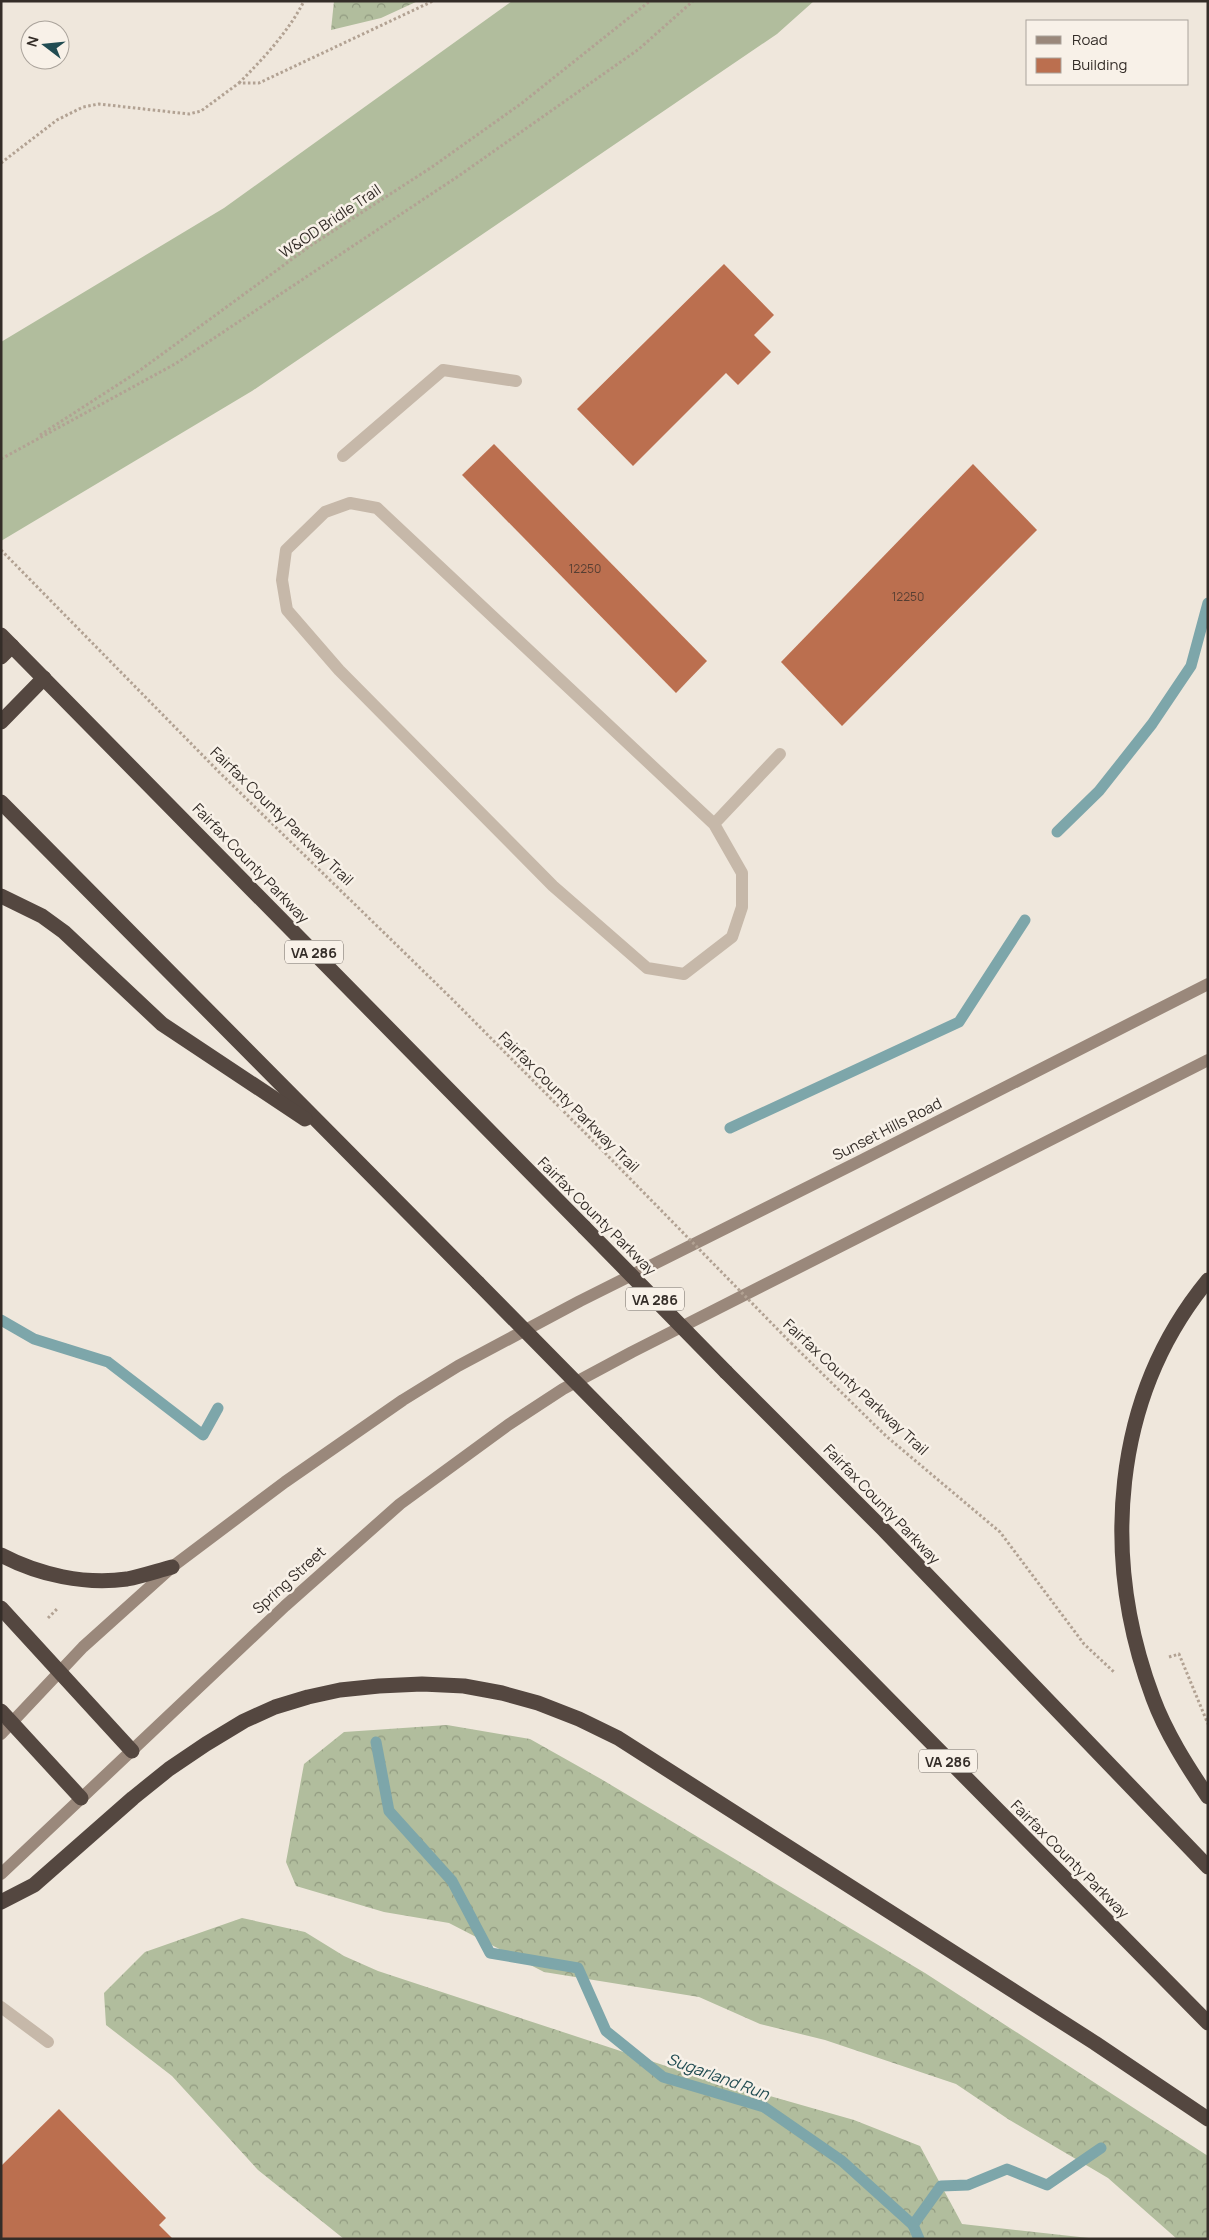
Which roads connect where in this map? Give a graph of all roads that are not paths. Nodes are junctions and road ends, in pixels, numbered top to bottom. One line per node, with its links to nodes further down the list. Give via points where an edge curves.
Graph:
1 (516, 381): 2 (lane, via 442,370)
2 (344, 456)
3 (1, 635): 4 (highway, Fairfax County Parkway / VA 286)
4 (12, 646): 5 (highway); 6 (highway, Fairfax County Parkway / VA 286)
5 (1, 657)
6 (44, 678): 7 (highway); 26 (highway, Fairfax County Parkway / VA 286, bridge, via 888,1535)
7 (1, 722)
8 (780, 754): 10 (lane)
9 (1, 802): 14 (highway, Fairfax County Parkway / VA 286)
10 (714, 824): 10 (lane, via 742,873 742,907 732,937 684,974 647,968 553,886 339,670 287,610 282,580 286,550 325,512 350,503 376,508)
11 (1, 896): 14 (highway, via 42,916 64,932 162,1024)
12 (1208, 984): 17 (main road, Sunset Hills Road, via 580,1301 458,1366 403,1400)
13 (1208, 1060): 23 (main road, Spring Street, via 563,1389 400,1504 284,1606)
14 (331, 1136): 30 (highway, Fairfax County Parkway / VA 286, bridge)
15 (1208, 1280): 24 (highway, via 1180,1319 1143,1395 1132,1434 1121,1508 1126,1593 1142,1665 1169,1734)
16 (1, 1555): 17 (highway, via 42,1572 93,1580 127,1579)
17 (172, 1567): 19 (main road, via 83,1647)
18 (1, 1608): 19 (highway)
19 (59, 1673): 21 (main road); 23 (highway)
20 (1, 1711): 21 (highway)
21 (12, 1722): 22 (main road); 25 (highway)
22 (1, 1734)
23 (132, 1751): 25 (main road, Spring Street)
24 (1208, 1797)
25 (82, 1798): 27 (main road, Spring Street)
26 (1208, 1868)
27 (1, 1874)
28 (1, 1902): 32 (highway, via 34,1885 169,1769 267,1710 340,1690 422,1684 464,1686 538,1703 618,1738)
29 (1, 2007): 31 (lane)
30 (1208, 2023)
31 (48, 2042)
32 (1208, 2118)

